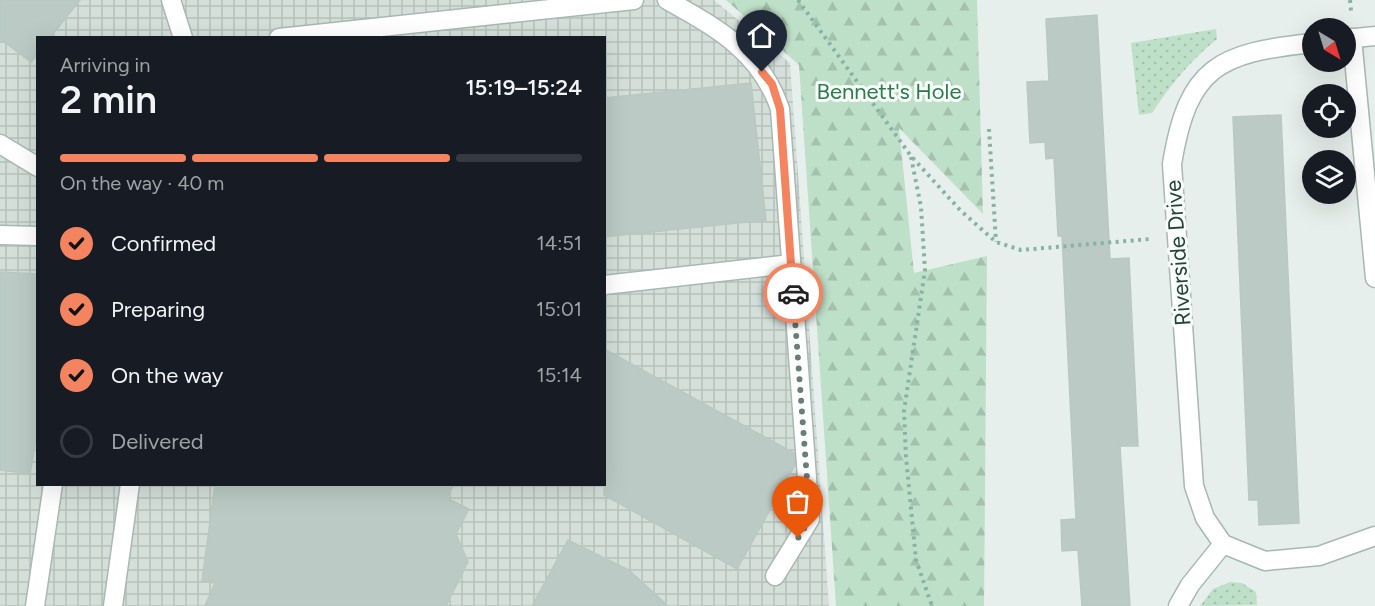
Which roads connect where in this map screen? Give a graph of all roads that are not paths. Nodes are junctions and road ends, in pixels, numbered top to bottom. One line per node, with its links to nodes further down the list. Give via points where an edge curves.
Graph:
1 (171, 0): 4 (street)
2 (634, 0): 5 (street)
3 (667, 0): 14 (street, via 715,27 772,84 780,109)
4 (182, 36)
5 (298, 36)
6 (1375, 36): 7 (street)
7 (1356, 38)
8 (1302, 45): 20 (street, Riverside Drive, via 1242,54 1216,67 1192,92 1179,124 1172,164 1194,486 1205,518)
9 (1353, 72): 15 (street)
10 (0, 144): 11 (street)
11 (36, 166)
12 (0, 235): 13 (street)
13 (36, 236)
14 (791, 264): 16 (street); 21 (street, via 810,519)
15 (1375, 279)
16 (606, 285)
17 (53, 486): 22 (street)
18 (130, 486): 23 (street)
19 (1375, 536): 20 (street, via 1319,556 1265,561)
20 (1223, 544): 24 (street)
21 (775, 576)
22 (35, 606)
23 (113, 606)
24 (1178, 606)

